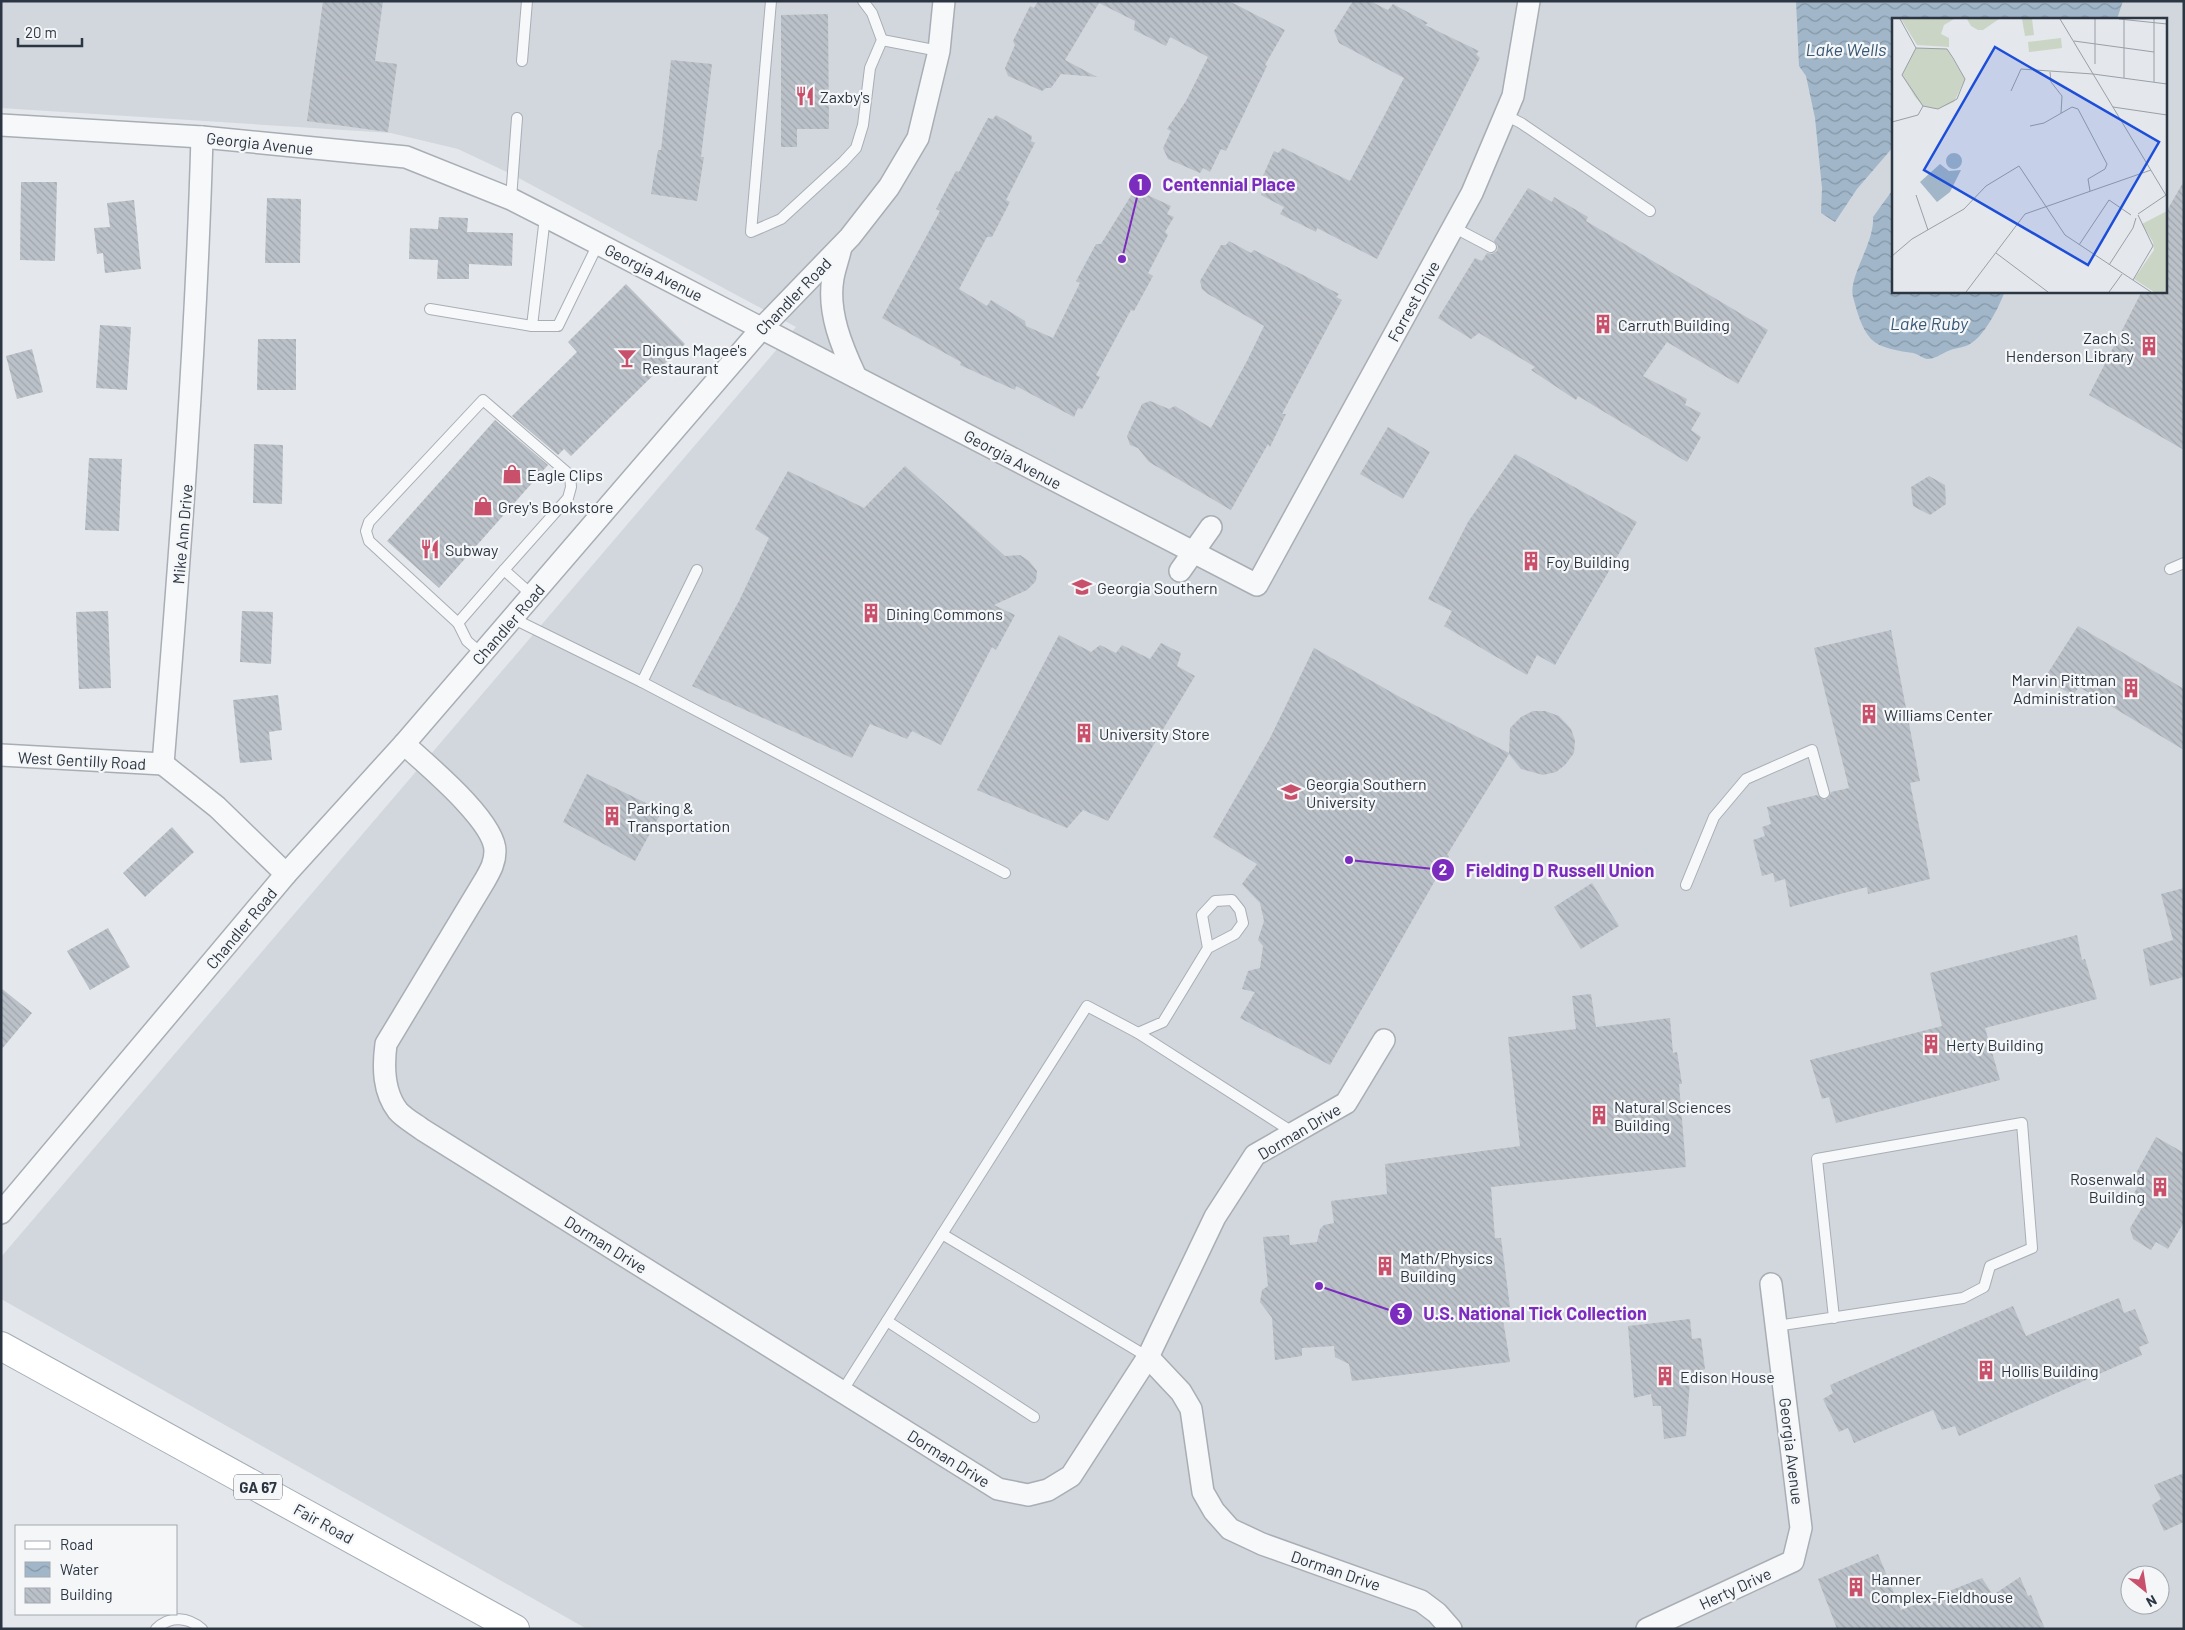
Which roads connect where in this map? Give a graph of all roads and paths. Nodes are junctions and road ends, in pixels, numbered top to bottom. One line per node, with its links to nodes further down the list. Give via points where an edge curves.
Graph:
1 (527, 1): 8 (lane)
2 (770, 1): 6 (lane, via 752,232 781,219 856,148 863,125 870,68)
3 (863, 1): 6 (lane, via 872,13)
4 (944, 1): 7 (street, Chandler Road)
5 (1529, 1): 9 (street, Forrest Drive, via 1513,96)
6 (882, 40): 7 (lane)
7 (939, 50): 18 (street, Chandler Road, via 918,138 889,187)
8 (522, 61)
9 (1505, 115): 14 (lane); 16 (street, Forrest Drive, via 1472,193)
10 (518, 118): 13 (lane)
11 (1, 125): 12 (street, Georgia Avenue)
12 (202, 137): 13 (street, Georgia Avenue, via 406,157); 39 (street, Mike Ann Drive, via 187,474)
13 (511, 199): 15 (street, Georgia Avenue)
14 (1650, 211)
15 (544, 217): 17 (street, Georgia Avenue); 21 (lane)
16 (1453, 228): 19 (lane); 31 (street, Forrest Drive)
17 (598, 244): 21 (lane, via 558,326); 22 (street, Georgia Avenue)
18 (842, 245): 22 (street, Chandler Road); 23 (street, via 833,279 832,301 842,346)
19 (1491, 247)
20 (430, 309): 21 (lane)
21 (532, 326)
22 (762, 328): 23 (street, Georgia Avenue); 32 (street, Chandler Road)
23 (856, 377): 25 (street, Georgia Avenue)
24 (1211, 527): 25 (street)
25 (1193, 552): 30 (street); 31 (street, Georgia Avenue)
26 (2184, 563): 27 (lane)
27 (2170, 569)
28 (504, 570): 32 (lane); 34 (lane); 34 (lane, via 568,498 570,475 483,400 369,522 366,531 369,540)
29 (697, 570): 36 (lane)
30 (1180, 571)
31 (1257, 586)
32 (532, 595): 33 (street, Chandler Road)
33 (512, 618): 35 (street, Chandler Road); 36 (lane)
34 (458, 622): 35 (lane, via 467,641)
35 (482, 654): 37 (street, Chandler Road)
36 (642, 682): 41 (lane)
37 (404, 744): 42 (street, Chandler Road); 56 (street, Dorman Drive, via 473,810 489,832 495,849 494,862 485,880 386,1044 385,1084 398,1111 423,1130)
38 (1, 755): 39 (street, West Gentilly Road)
39 (163, 764): 42 (street, via 216,807)
40 (1824, 794): 43 (lane, via 1812,750 1746,779 1714,817)
41 (1005, 873)
42 (286, 874): 48 (street, Chandler Road)
43 (1686, 885)
44 (1208, 948): 44 (lane, via 1235,934 1243,923 1240,910 1232,900 1215,901 1202,915); 45 (lane, via 1164,1022)
45 (1138, 1033): 47 (lane); 49 (lane, via 1086,1006)
46 (1384, 1040): 47 (street, Dorman Drive, via 1346,1103)
47 (1294, 1133): 55 (street, Dorman Drive, via 1255,1155 1220,1209)
48 (1, 1212)
49 (942, 1234): 52 (lane); 55 (lane)
50 (1772, 1284): 53 (street, Georgia Avenue)
51 (1834, 1318): 51 (lane, via 1817,1159 2022,1123 2032,1248 1990,1266 1984,1287 1963,1298); 53 (lane)
52 (887, 1321): 56 (lane); 57 (lane)
53 (1776, 1326): 58 (street, Georgia Avenue)
54 (1, 1346): 61 (main road, Fair Road / GA 67)
55 (1148, 1357): 56 (street, Dorman Drive, via 1072,1476 1048,1490 1028,1495 998,1489); 62 (street, Dorman Drive, via 1181,1392 1191,1409 1203,1492 1230,1529 1262,1544 1421,1601)
56 (843, 1390)
57 (1034, 1417)
58 (1801, 1528): 63 (street, Herty Drive, via 1793,1561)
59 (156, 1629): 60 (lane, via 165,1622 180,1619)
60 (202, 1629)
61 (515, 1629)
62 (1451, 1629)
63 (1646, 1629)

